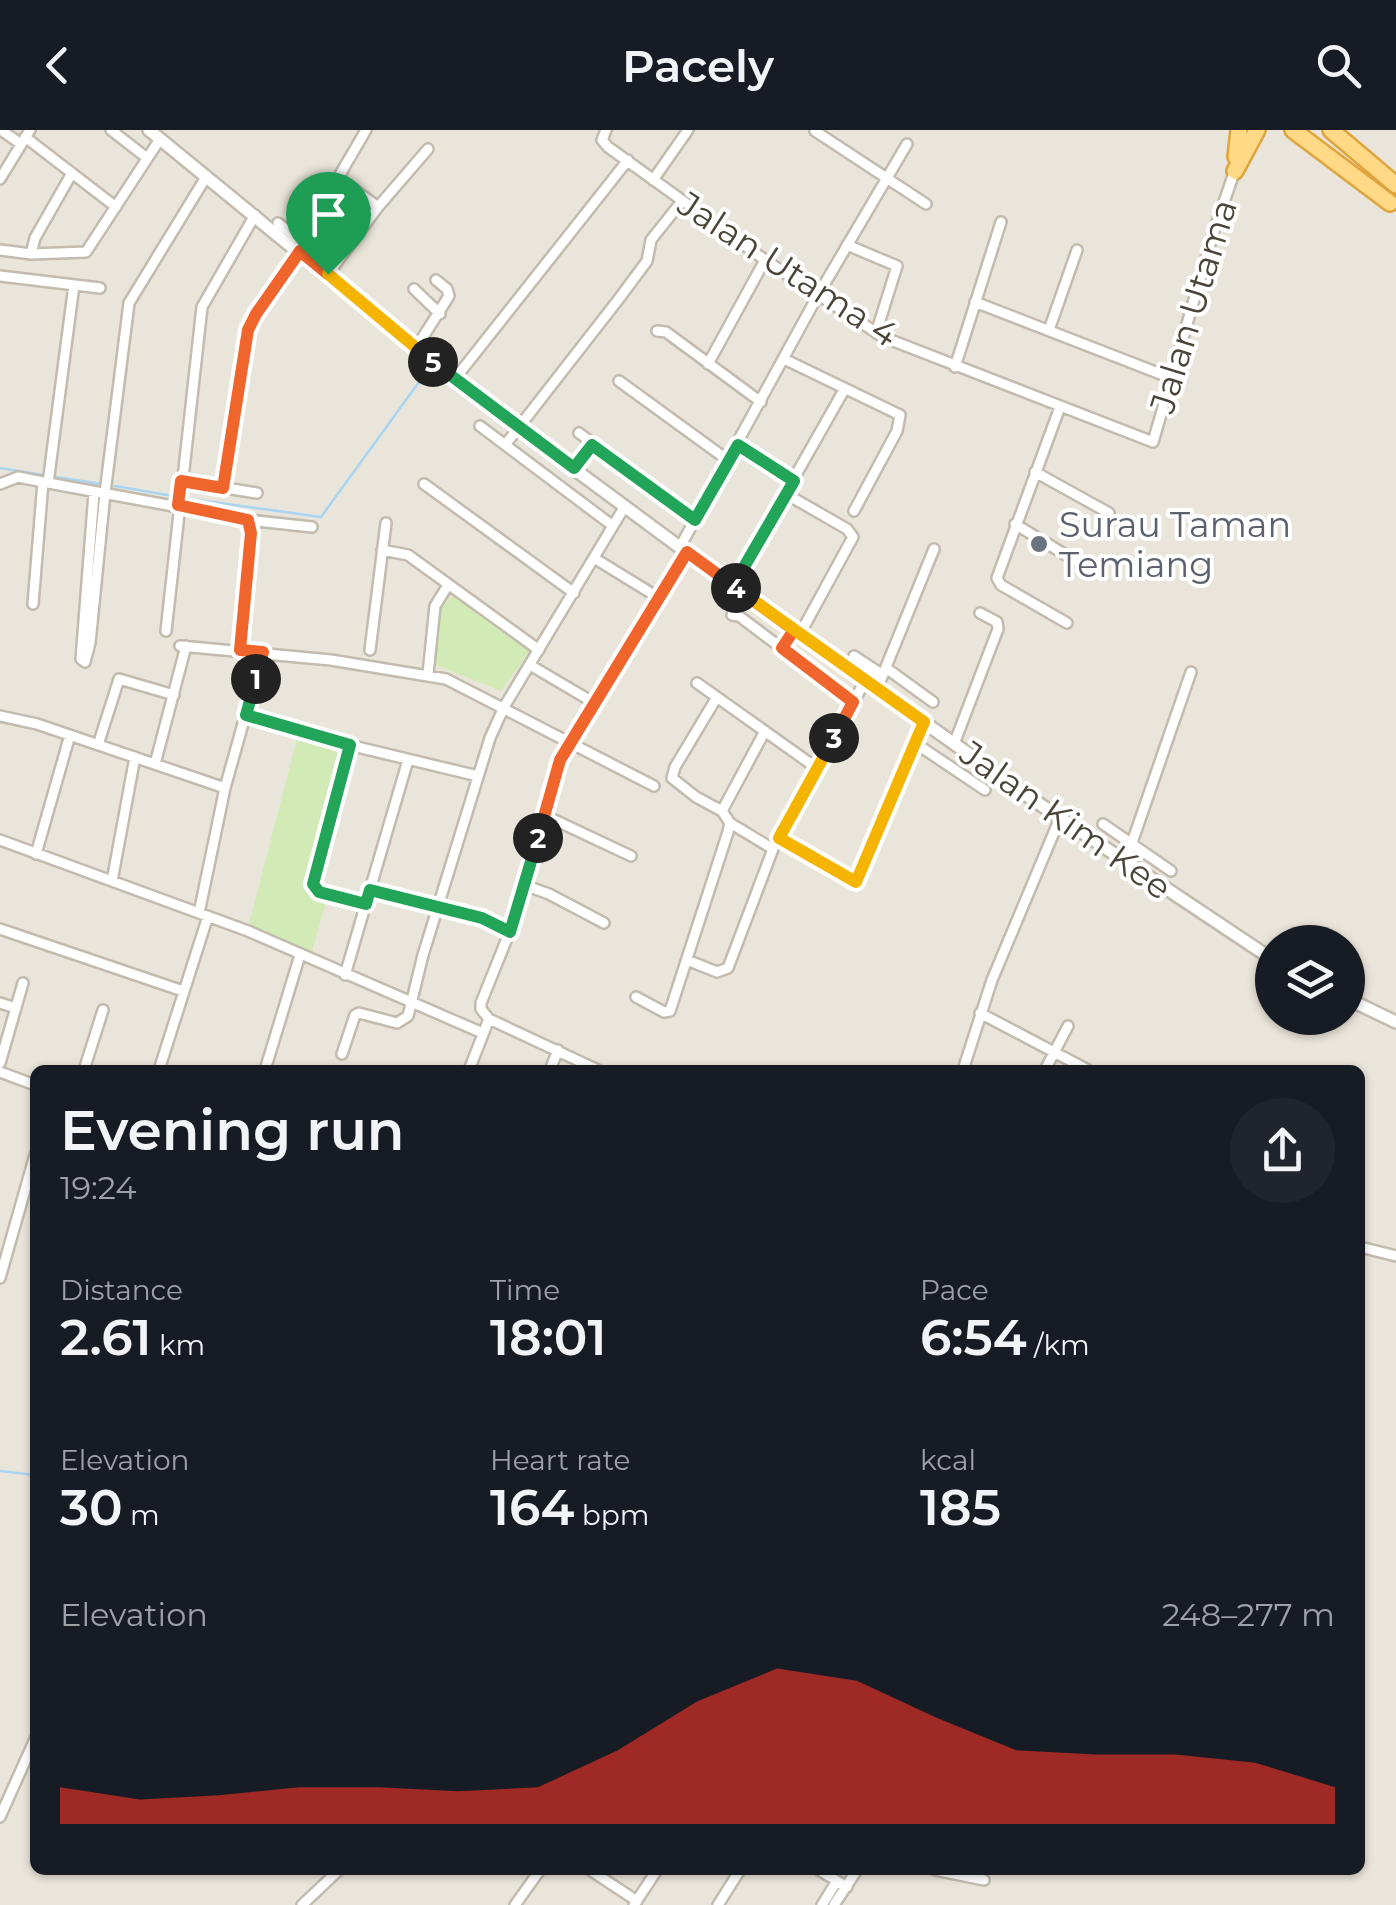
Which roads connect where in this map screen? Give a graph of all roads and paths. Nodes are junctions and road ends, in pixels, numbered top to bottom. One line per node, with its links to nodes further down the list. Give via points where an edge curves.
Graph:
1 (1, 130): 13 (street)
2 (111, 130): 17 (street)
3 (148, 130): 14 (street, Jalan Kim Kee)
4 (366, 130): 31 (street, via 337,174)
5 (688, 130): 24 (street)
6 (1244, 130): 19 (highway)
7 (1257, 130): 19 (highway)
8 (1294, 130): 29 (highway)
9 (1307, 130): 29 (highway)
10 (1332, 130): 25 (highway)
11 (815, 131): 23 (street)
12 (604, 135): 18 (street, Jalan Utama 4)
13 (26, 137): 20 (street); 22 (street)
14 (160, 139): 17 (street); 21 (street, Jalan Kim Kee)
15 (907, 144): 23 (street)
16 (428, 149): 31 (street)
17 (148, 158): 30 (street)
18 (628, 160): 24 (street, Jalan Utama 4); 58 (street)
19 (1235, 171): 57 (street, Jalan Utama)
20 (72, 173): 30 (street); 39 (street)
21 (206, 177): 32 (street, Jalan Kim Kee); 77 (street, via 129,303)
22 (0, 179)
23 (885, 179): 28 (street); 36 (street)
24 (653, 180): 27 (street, Jalan Utama 4)
25 (1396, 184)
26 (325, 196): 35 (street)
27 (682, 201): 40 (street, Jalan Utama 4); 64 (street, via 651,240 644,265)
28 (926, 204)
29 (1393, 206)
30 (116, 207): 39 (street, via 82,254)
31 (378, 207): 41 (street)
32 (255, 215): 35 (street, Jalan Kim Kee); 80 (street, via 202,307)
33 (278, 222): 35 (street)
34 (1002, 222): 48 (street)
35 (295, 243): 41 (street, Jalan Kim Kee); 78 (street, via 248,330)
36 (847, 245): 47 (street); 52 (street, via 897,266)
37 (0, 250): 39 (street)
38 (1076, 250): 50 (street)
39 (31, 254)
40 (765, 260): 47 (street, Jalan Utama 4); 55 (street)
41 (331, 270): 53 (street, Jalan Kim Kee)
42 (0, 276): 44 (street)
43 (436, 280): 49 (street, via 449,296)
44 (74, 285): 45 (street); 73 (street)
45 (100, 288)
46 (414, 289): 49 (street)
47 (818, 295): 52 (street, Jalan Utama 4); 54 (street)
48 (975, 302): 50 (street); 56 (street)
49 (440, 314): 53 (street)
50 (1049, 330): 57 (street)
51 (657, 331): 55 (street)
52 (876, 333): 56 (street, Jalan Utama 4)
53 (416, 348): 58 (street, Jalan Kim Kee)
54 (784, 359): 60 (street); 61 (street)
55 (708, 364): 61 (street)
56 (955, 366): 62 (street, Jalan Utama 4)
57 (1172, 378): 66 (street, Jalan Utama)
58 (454, 380): 64 (street, Jalan Kim Kee)
59 (619, 380): 70 (street)
60 (844, 390): 74 (street); 83 (street, via 900,416)
61 (761, 402): 69 (street)
62 (1060, 407): 66 (street, Jalan Utama 4); 72 (street)
63 (480, 426): 67 (street)
64 (518, 428): 67 (street); 71 (street, Jalan Kim Kee)
65 (579, 433): 68 (street)
66 (1153, 442)
67 (505, 445): 89 (street)
68 (592, 445): 71 (street); 86 (street)
69 (738, 445): 70 (street); 74 (street)
70 (728, 461): 86 (street)
71 (574, 468): 82 (street, Jalan Kim Kee)
72 (1035, 472): 84 (street); 88 (street)
73 (48, 478): 76 (street, via 18,477); 77 (street); 100 (street)
74 (794, 481): 81 (street)
75 (424, 484): 98 (street)
76 (4, 485)
77 (103, 488): 77 (street, via 90,644 85,662 81,658); 80 (street)
78 (223, 488): 79 (street); 80 (street)
79 (257, 493)
80 (180, 494): 85 (street); 104 (street)
81 (786, 494): 97 (street); 105 (street, via 853,537)
82 (625, 506): 89 (street); 91 (street, Jalan Kim Kee)
83 (854, 511)
84 (1109, 513)
85 (248, 520): 90 (street); 107 (street)
86 (695, 520): 91 (street)
87 (386, 523): 92 (street)
88 (1015, 524): 95 (street); 103 (street, via 997,578)
89 (613, 526): 94 (street)
90 (312, 528)
91 (684, 549): 97 (street, Jalan Kim Kee); 99 (street)
92 (382, 550): 96 (street, via 408,555); 108 (street)
93 (934, 550): 113 (street)
94 (594, 558): 98 (street); 99 (street)
95 (1092, 572)
96 (448, 584): 109 (street); 115 (street, via 436,606)
97 (733, 586): 105 (street, Jalan Kim Kee)
98 (574, 593): 109 (street)
99 (659, 598): 123 (street)
100 (34, 604)
101 (980, 613): 133 (street, via 998,629)
102 (732, 614): 106 (street)
103 (1067, 623)
104 (166, 631)
105 (797, 632): 106 (street); 116 (street, Jalan Kim Kee)
106 (782, 648): 121 (street)
107 (240, 650): 110 (street); 119 (street, via 183,646)
108 (370, 650)
109 (539, 650): 112 (street)
110 (263, 652): 115 (street); 125 (street)
111 (854, 656): 113 (street)
112 (530, 665): 123 (street); 124 (street)
113 (884, 672): 118 (street); 122 (street)
114 (1191, 672): 150 (street)
115 (428, 674): 124 (street)
116 (865, 681): 118 (street, Jalan Kim Kee); 121 (street)
117 (697, 683): 120 (street)
118 (877, 689): 127 (street, Jalan Kim Kee)
119 (174, 695): 134 (street, via 118,680); 138 (street)
120 (717, 697): 129 (street); 144 (street, via 672,778)
121 (853, 702): 139 (street)
122 (933, 702)
123 (596, 704): 131 (street)
124 (504, 706): 131 (street); 140 (street)
125 (246, 715): 135 (street); 142 (street)
126 (2, 716): 128 (street); 130 (street)
127 (924, 722): 132 (street); 133 (street, Jalan Kim Kee)
128 (0, 728)
129 (765, 732): 139 (street); 144 (street)
130 (70, 736): 134 (street); 151 (street)
131 (572, 742): 141 (street); 145 (street, via 555,771)
132 (915, 743): 139 (street, via 856,882 779,838); 143 (street)
133 (954, 744): 146 (street, Jalan Kim Kee)
134 (98, 745): 136 (street)
135 (350, 745): 137 (street); 158 (street, via 313,884 319,892)
136 (135, 757): 138 (street); 155 (street)
137 (408, 760): 140 (street); 157 (street)
138 (156, 764): 142 (street)
139 (818, 769)
140 (478, 776): 159 (street)
141 (654, 786)
142 (224, 788): 160 (street)
143 (985, 790)
144 (722, 811): 147 (street)
145 (544, 816): 152 (street); 156 (street)
146 (1060, 818): 153 (street, Jalan Kim Kee); 176 (street)
147 (730, 824): 166 (street); 166 (street, via 774,848 728,968 717,972)
148 (1103, 824): 150 (street)
149 (0, 840): 151 (street)
150 (1132, 843): 153 (street); 154 (street)
151 (36, 854): 155 (street)
152 (631, 856)
153 (1125, 863): 164 (street, Jalan Kim Kee)
154 (1171, 871)
155 (112, 882): 160 (street)
156 (524, 886): 161 (street); 163 (street)
157 (370, 890): 158 (street); 159 (street)
158 (366, 904): 167 (street)
159 (438, 906): 163 (street); 172 (street)
160 (204, 914): 165 (street); 169 (street)
161 (604, 923)
162 (0, 928): 169 (street)
163 (510, 932): 177 (street, via 481,1003)
164 (1255, 947)
165 (300, 954): 167 (street); 187 (street)
166 (687, 960): 170 (street, via 670,1011)
167 (346, 975): 172 (street)
168 (23, 983): 174 (street)
169 (183, 991): 186 (street)
170 (636, 997)
171 (0, 1003): 174 (street)
172 (410, 1004): 180 (street); 183 (street, via 406,1019 396,1023 355,1015)
173 (1365, 1007): 178 (street)
174 (16, 1008): 184 (street)
175 (103, 1010): 185 (street)
176 (980, 1013): 182 (street); 191 (street)
177 (486, 1017): 181 (street); 188 (street)
178 (1396, 1022)
179 (1068, 1026): 182 (street)
180 (478, 1031)
181 (558, 1050): 189 (street); 190 (street)
182 (1054, 1052): 192 (street); 193 (street)
183 (342, 1054)
184 (0, 1062)
185 (86, 1065)
186 (161, 1065)
187 (267, 1065)
188 (471, 1065)
189 (552, 1065)
190 (588, 1065)
191 (965, 1065)
192 (1048, 1065)
193 (1079, 1065)
194 (0, 1072): 195 (street)
195 (30, 1083)
196 (30, 1173): 199 (street)
197 (1365, 1248): 198 (street)
198 (1396, 1256)
199 (0, 1278)
200 (30, 1750): 201 (street)
201 (0, 1816)
202 (334, 1875): 213 (street)
203 (536, 1875): 214 (street)
204 (597, 1875): 212 (street)
205 (654, 1875): 212 (street)
206 (737, 1875): 215 (street)
207 (828, 1875): 211 (street)
208 (852, 1875): 211 (street)
209 (960, 1875): 210 (street)
210 (984, 1880)
211 (842, 1884): 216 (street); 217 (street)
212 (635, 1903)
213 (302, 1905)
214 (515, 1905)
215 (718, 1905)
216 (822, 1905)
217 (834, 1905)

